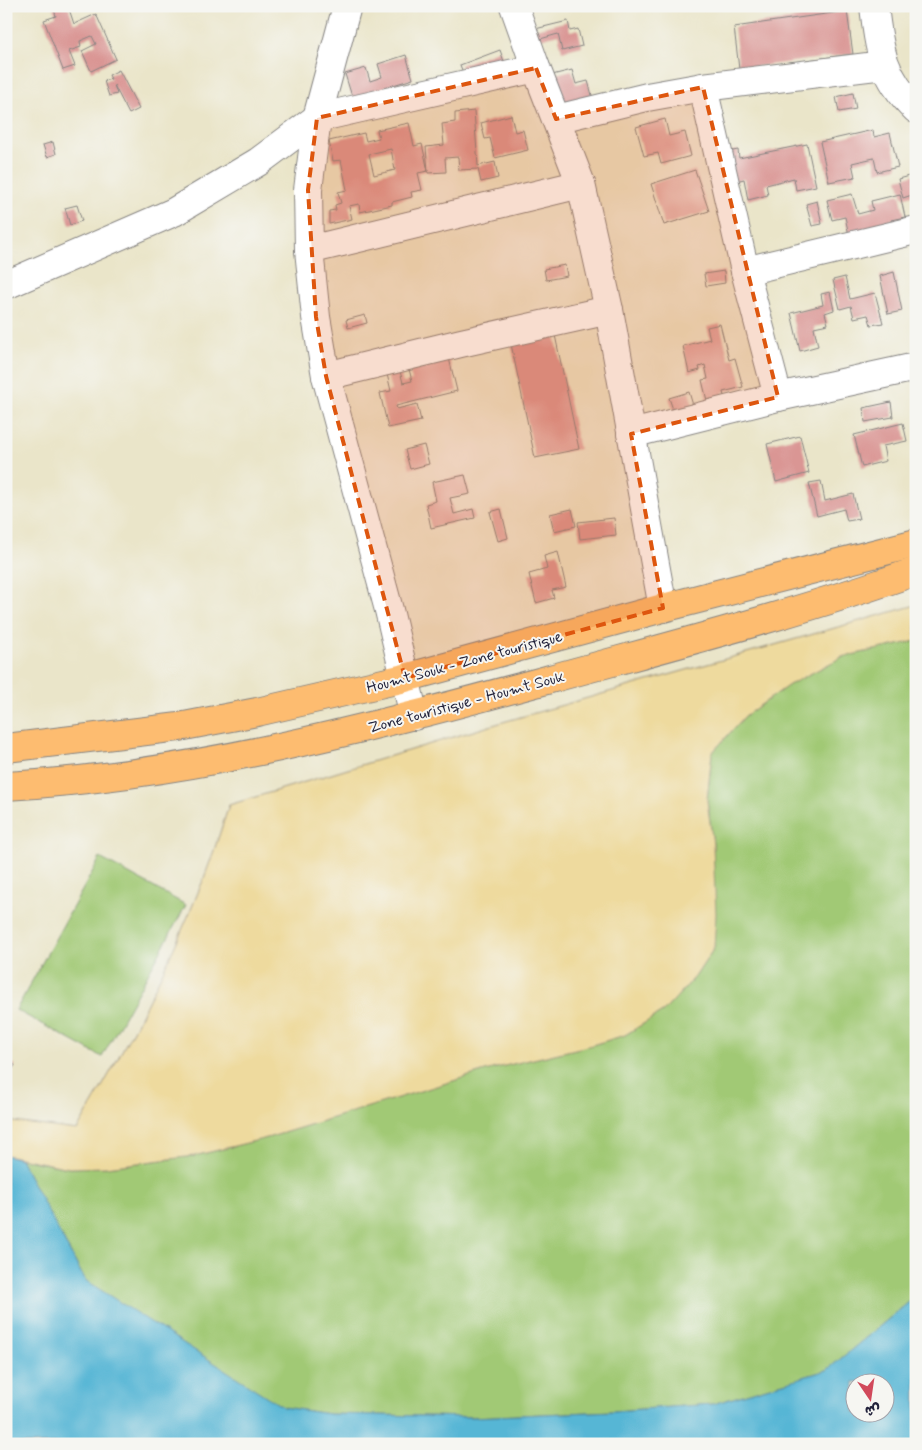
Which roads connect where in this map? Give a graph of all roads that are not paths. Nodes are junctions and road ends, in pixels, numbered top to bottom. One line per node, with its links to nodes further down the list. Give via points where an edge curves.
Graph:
1 (347, 6): 8 (street)
2 (514, 6): 5 (street)
3 (874, 6): 4 (street)
4 (884, 65): 6 (street); 7 (street, via 894,85)
5 (536, 68): 8 (street); 9 (street)
6 (703, 87): 9 (street); 13 (street)
7 (916, 109)
8 (318, 118): 12 (street, via 308,190); 14 (street, via 258,162 174,212)
9 (556, 119): 10 (street)
10 (581, 184): 12 (street); 15 (street)
11 (916, 230): 13 (street)
12 (309, 250): 17 (street)
13 (745, 271): 18 (street)
14 (6, 285)
15 (609, 310): 17 (street); 19 (street)
16 (916, 367): 18 (street)
17 (326, 376): 23 (street, via 390,610)
18 (778, 397): 19 (street)
19 (631, 434): 22 (street)
20 (916, 543): 22 (main road, Houmt Souk - Zone touristique)
21 (916, 571): 24 (main road, Zone touristique - Houmt Souk, via 862,591 710,635)
22 (663, 608): 23 (main road, Houmt Souk - Zone touristique)
23 (405, 678): 24 (street); 25 (main road, Houmt Souk - Zone touristique, via 179,727)
24 (414, 716): 26 (main road, Zone touristique - Houmt Souk, via 192,764)
25 (6, 748)
26 (6, 786)

